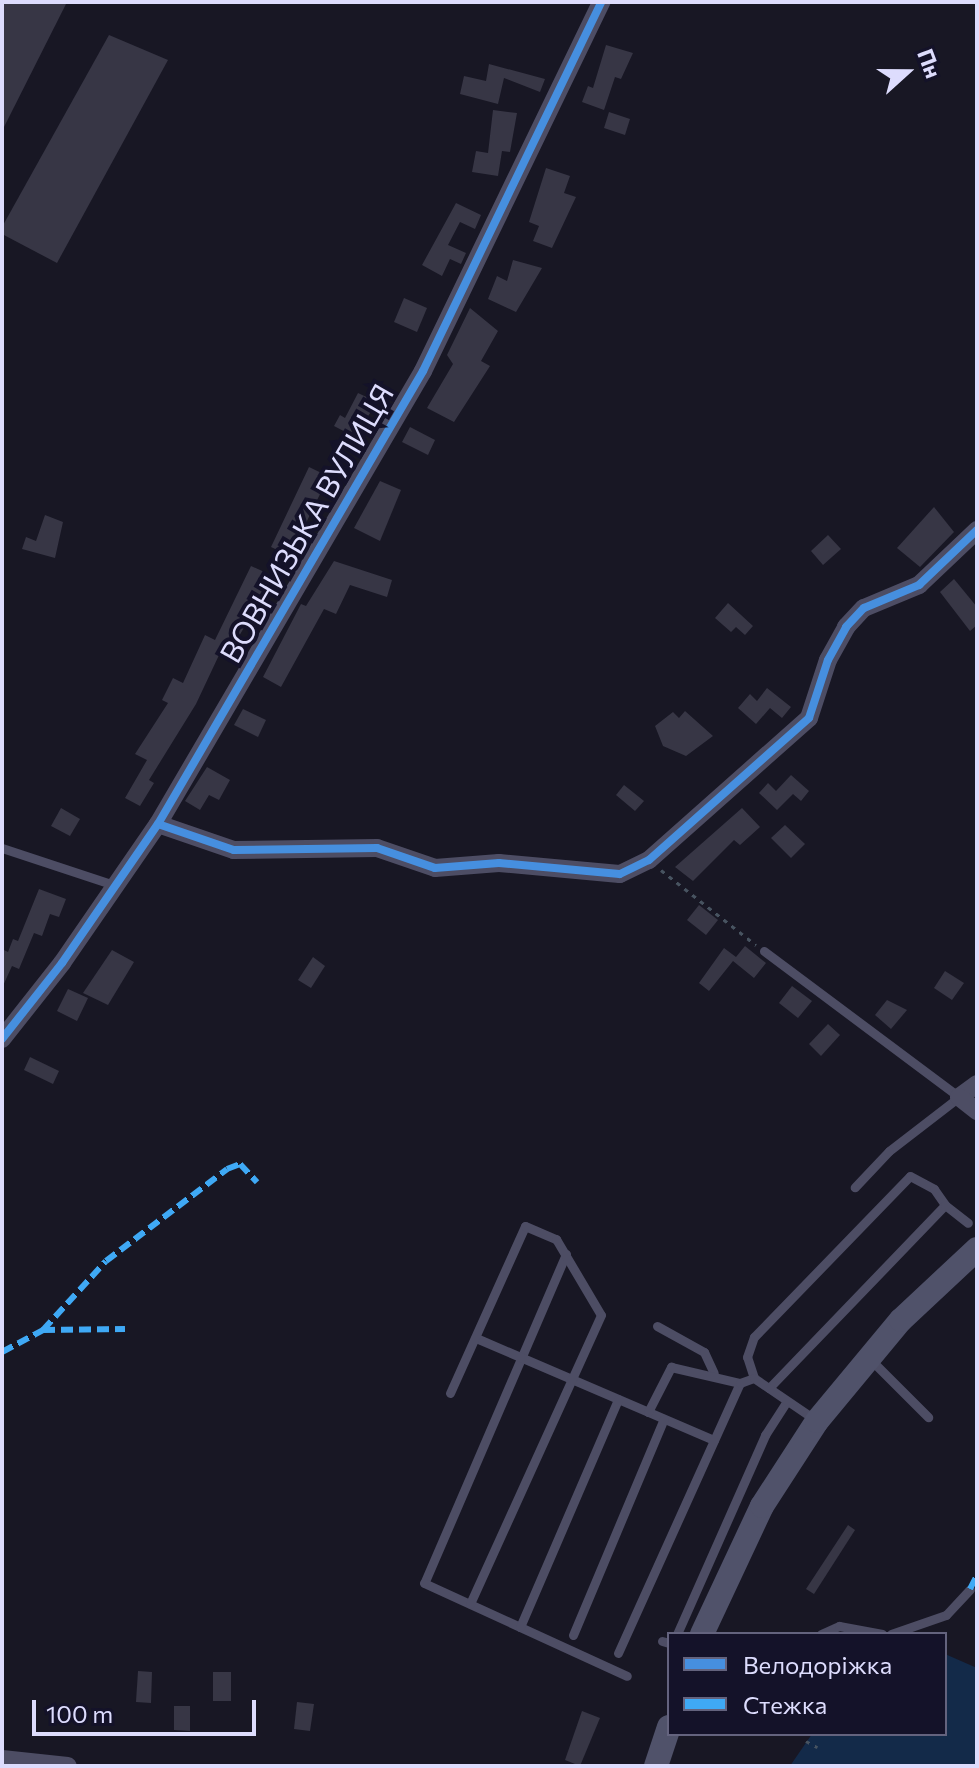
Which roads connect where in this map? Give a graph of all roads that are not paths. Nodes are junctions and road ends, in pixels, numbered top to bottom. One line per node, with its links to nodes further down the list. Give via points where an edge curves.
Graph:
1 (601, 2): 3 (street, ВОВНИЗЬКА ВУЛИЦЯ, via 423,371)
2 (977, 530): 3 (street, via 919,585 864,608 828,660 809,718 649,860 620,874 511,863 435,868 377,848 234,850)
3 (158, 824): 5 (street, ВОВНИЗЬКА ВУЛИЦЯ)
4 (2, 848): 5 (lane)
5 (114, 885): 7 (street, ВОВНИЗЬКА ВУЛИЦЯ)
6 (764, 951): 9 (lane)
7 (2, 1039)
8 (977, 1084): 9 (street)
9 (959, 1097): 10 (street); 11 (lane, via 889,1151)
10 (977, 1111)
11 (855, 1187)
12 (945, 1205): 13 (lane); 21 (lane, via 934,1189 910,1176 754,1337 747,1357); 24 (lane)
13 (968, 1223)
14 (977, 1249): 19 (street)
15 (566, 1254): 17 (lane, via 556,1239 525,1226); 18 (lane); 22 (lane, via 601,1315)
16 (657, 1326): 20 (lane, via 704,1352)
17 (476, 1338): 18 (lane); 25 (lane)
18 (521, 1358): 22 (lane); 34 (lane, via 424,1583)
19 (868, 1358): 29 (lane); 31 (street)
20 (714, 1373): 23 (lane); 28 (lane, via 671,1367)
21 (754, 1378): 23 (lane); 24 (lane)
22 (574, 1380): 26 (lane); 34 (lane)
23 (740, 1383): 32 (lane)
24 (769, 1388): 27 (lane)
25 (450, 1393)
26 (618, 1399): 28 (lane); 35 (lane)
27 (787, 1401): 31 (lane); 36 (lane, via 765,1435)
28 (648, 1412): 30 (lane)
29 (928, 1417)
30 (664, 1419): 32 (lane); 41 (lane)
31 (817, 1421): 37 (street, via 762,1506)
32 (714, 1440): 42 (lane)
33 (970, 1589): 40 (lane, via 946,1615)
34 (470, 1604): 35 (lane)
35 (520, 1627): 43 (lane)
36 (678, 1632)
37 (703, 1632)
38 (826, 1632): 39 (lane, via 839,1626)
39 (871, 1632)
40 (897, 1632)
41 (573, 1635)
42 (618, 1653)
43 (627, 1676)
44 (667, 1733): 47 (street)
45 (2, 1759): 46 (street)
46 (68, 1766)
47 (656, 1766)

